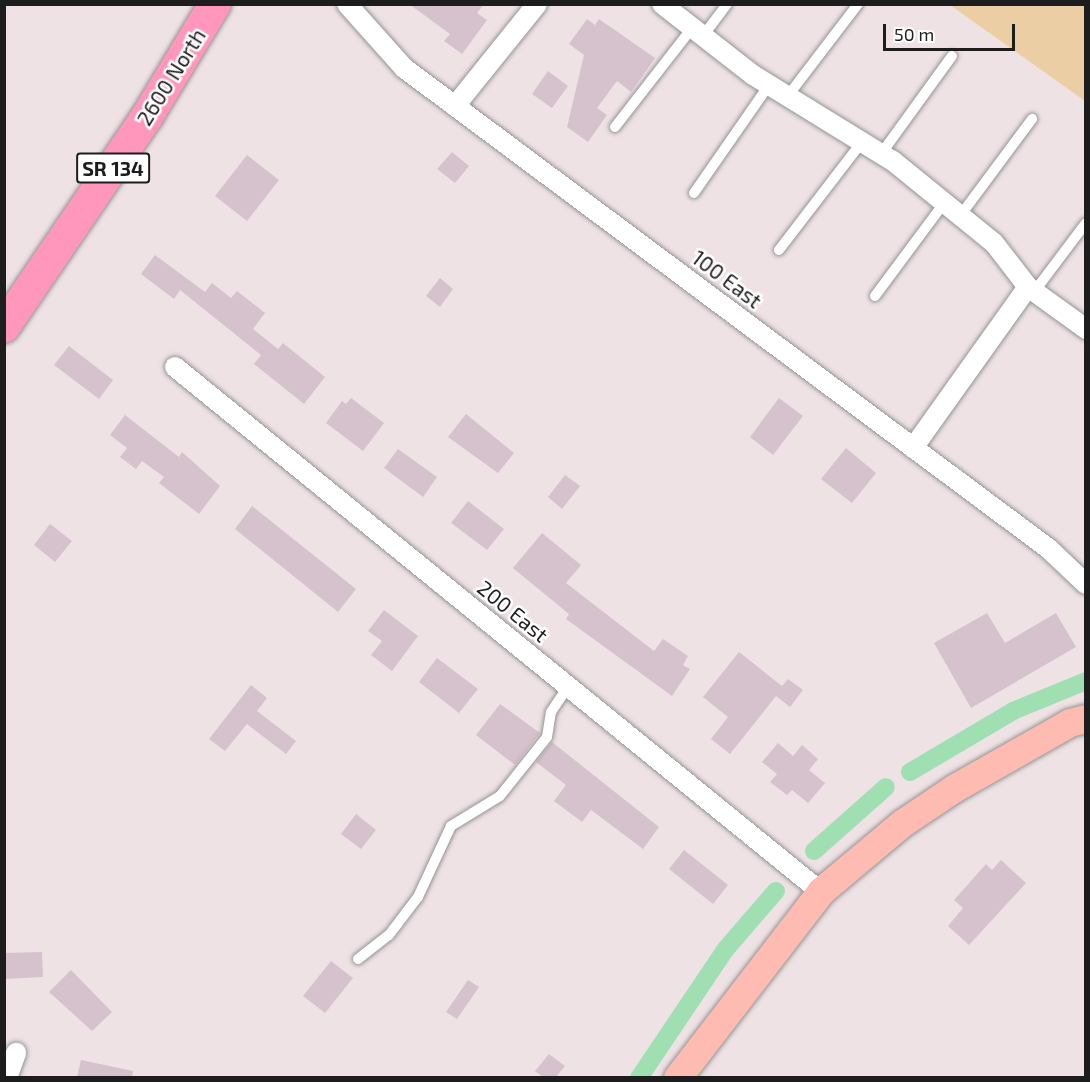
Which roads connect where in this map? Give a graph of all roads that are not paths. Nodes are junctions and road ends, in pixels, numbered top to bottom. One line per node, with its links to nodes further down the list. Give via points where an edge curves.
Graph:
1 (215, 4): 23 (main road, 2600 North / SR 134, via 148,115)
2 (347, 4): 11 (street, 100 East, via 404,68)
3 (537, 4): 11 (street)
4 (662, 4): 7 (street)
5 (727, 4): 7 (lane)
6 (858, 4): 10 (lane)
7 (697, 32): 9 (street); 13 (lane)
8 (951, 56): 15 (lane)
9 (769, 86): 10 (street); 16 (lane)
10 (787, 97): 14 (street)
11 (455, 106): 26 (street, 100 East)
12 (1032, 119): 18 (lane)
13 (615, 127)
14 (862, 142): 15 (street); 20 (lane)
15 (881, 154): 17 (street)
16 (694, 193)
17 (944, 203): 18 (street); 22 (lane)
18 (960, 216): 21 (street, via 994,243)
19 (1086, 223): 21 (lane)
20 (779, 250)
21 (1031, 290): 24 (street); 26 (street)
22 (875, 296)
23 (4, 327)
24 (1086, 329)
25 (176, 367): 28 (street, 200 East)
26 (913, 448): 27 (street, 100 East, via 1049,549)
27 (1086, 584)
28 (568, 687): 30 (street, 200 East); 31 (lane, via 551,712 547,737 500,796 451,826 418,897 389,935)
29 (1086, 719): 30 (street, via 1070,723 954,789 902,824)
30 (821, 892): 34 (street)
31 (358, 959)
32 (16, 1053): 33 (street)
33 (7, 1077)
34 (678, 1077)

